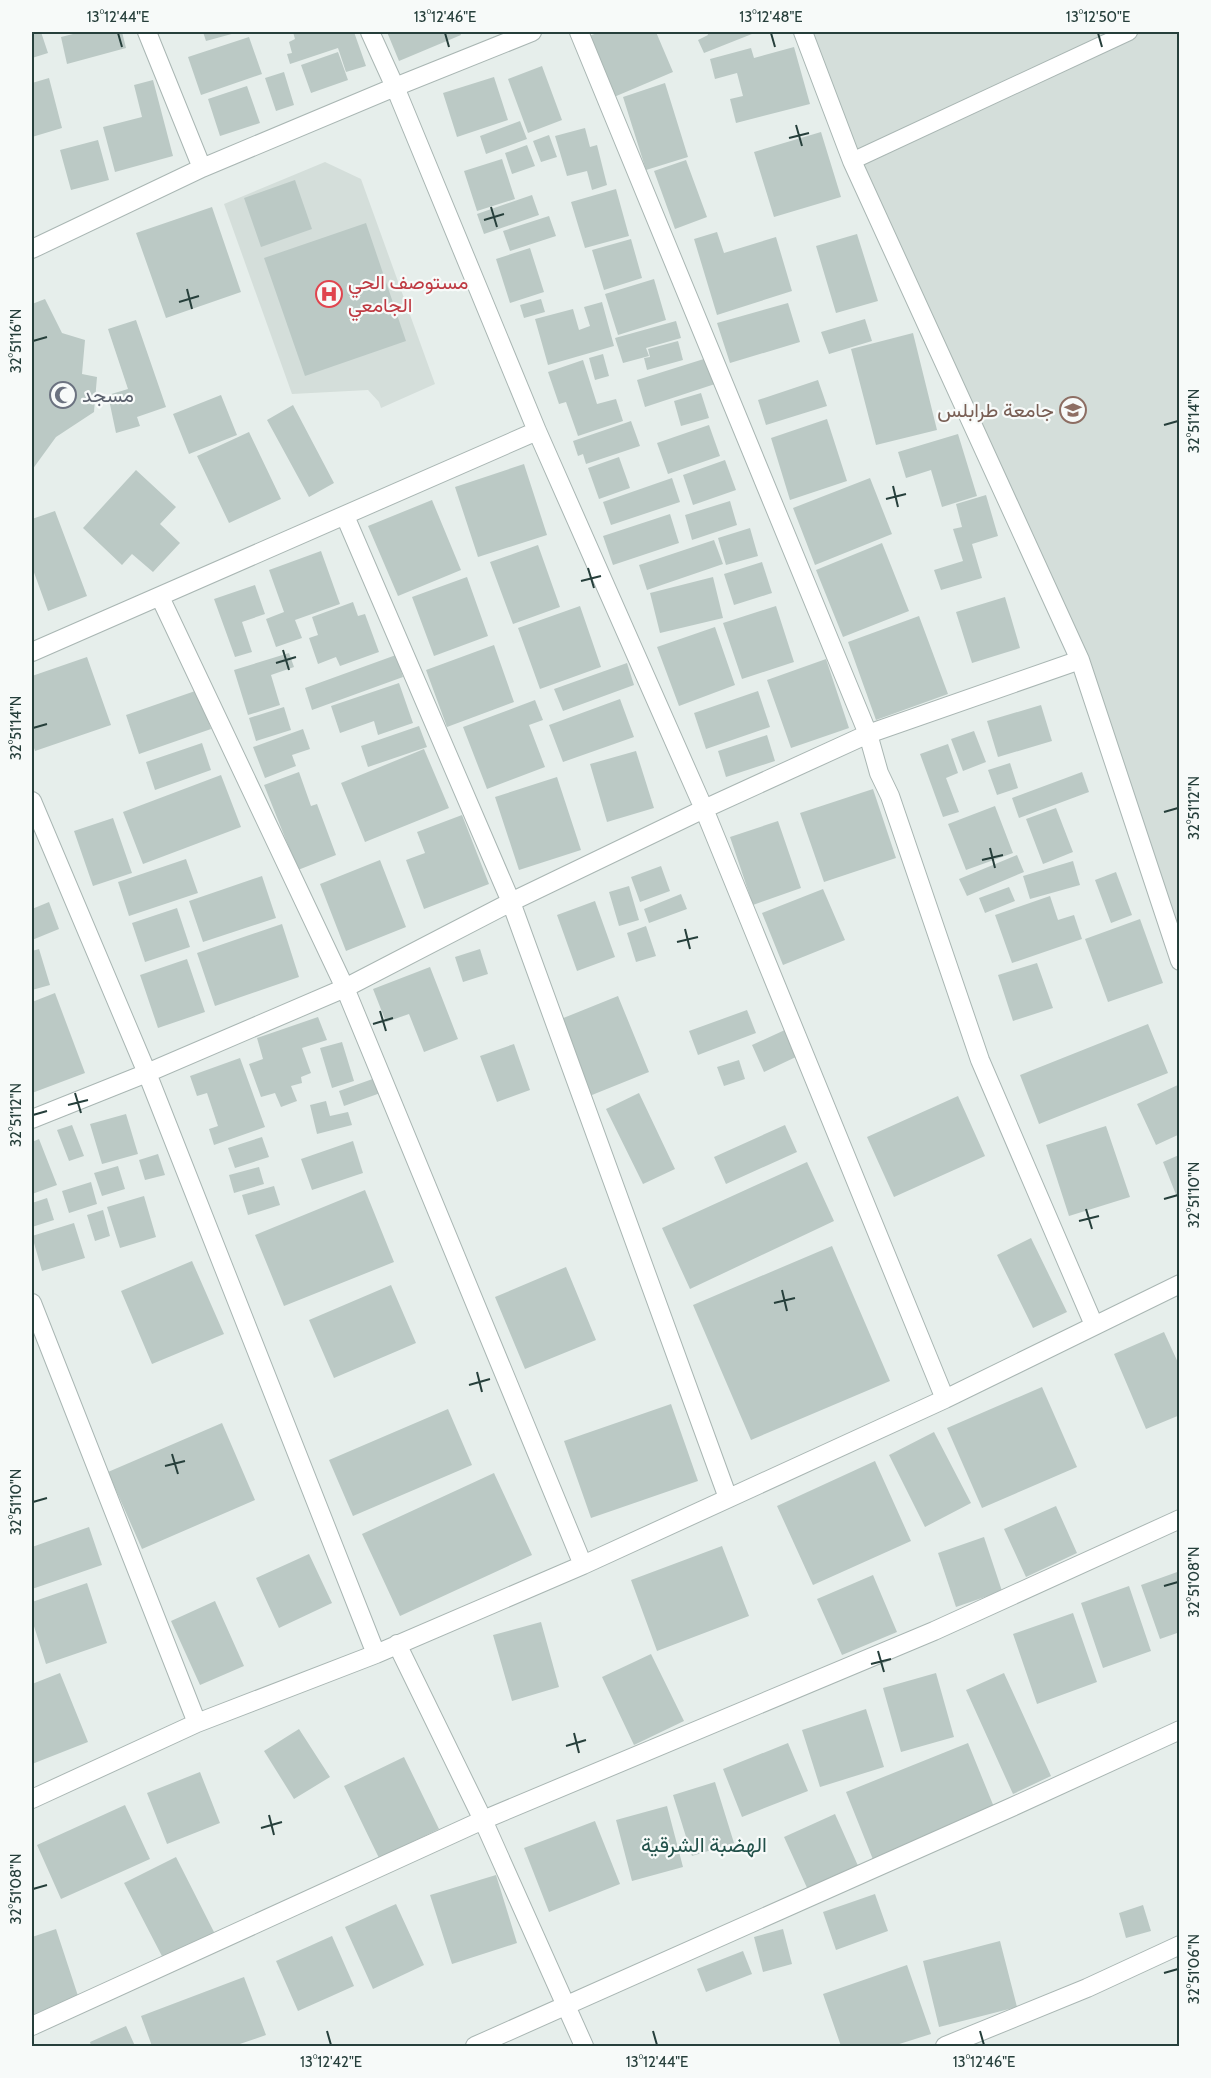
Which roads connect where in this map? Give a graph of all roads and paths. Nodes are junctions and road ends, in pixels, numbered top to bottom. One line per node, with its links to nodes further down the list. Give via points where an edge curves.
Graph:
1 (147, 32): 9 (street)
2 (370, 32): 7 (street)
3 (532, 32): 7 (street)
4 (579, 32): 16 (street)
5 (803, 32): 8 (street)
6 (1129, 32): 8 (lane)
7 (395, 87): 9 (street); 11 (street)
8 (852, 161): 15 (street)
9 (202, 168): 10 (street)
10 (32, 249)
11 (537, 431): 12 (street); 18 (street)
12 (345, 516): 13 (street); 19 (street)
13 (160, 597): 14 (street); 21 (street)
14 (32, 652)
15 (1080, 660): 16 (street); 20 (street)
16 (868, 734): 18 (street); 26 (street, via 981,1060)
17 (32, 801): 22 (street)
18 (704, 809): 19 (street); 27 (street)
19 (511, 902): 21 (street); 28 (street)
20 (1178, 952)
21 (345, 987): 22 (street); 30 (street)
22 (147, 1073): 23 (street); 32 (street)
23 (32, 1119)
24 (1179, 1284): 26 (street)
25 (32, 1303): 33 (street)
26 (1094, 1325): 27 (street)
27 (945, 1400): 28 (street)
28 (728, 1498): 30 (street)
29 (1179, 1519): 36 (street, via 934,1631)
30 (583, 1565): 31 (street)
31 (397, 1644): 32 (street); 36 (street)
32 (376, 1654): 33 (street)
33 (197, 1723): 35 (street)
34 (1179, 1730): 38 (street)
35 (32, 1799)
36 (483, 1820): 38 (street); 39 (street)
37 (1179, 1945): 42 (street, via 1087,1988)
38 (564, 2006): 40 (street); 41 (street)
39 (32, 2026)
40 (475, 2046)
41 (584, 2046)
42 (945, 2046)

